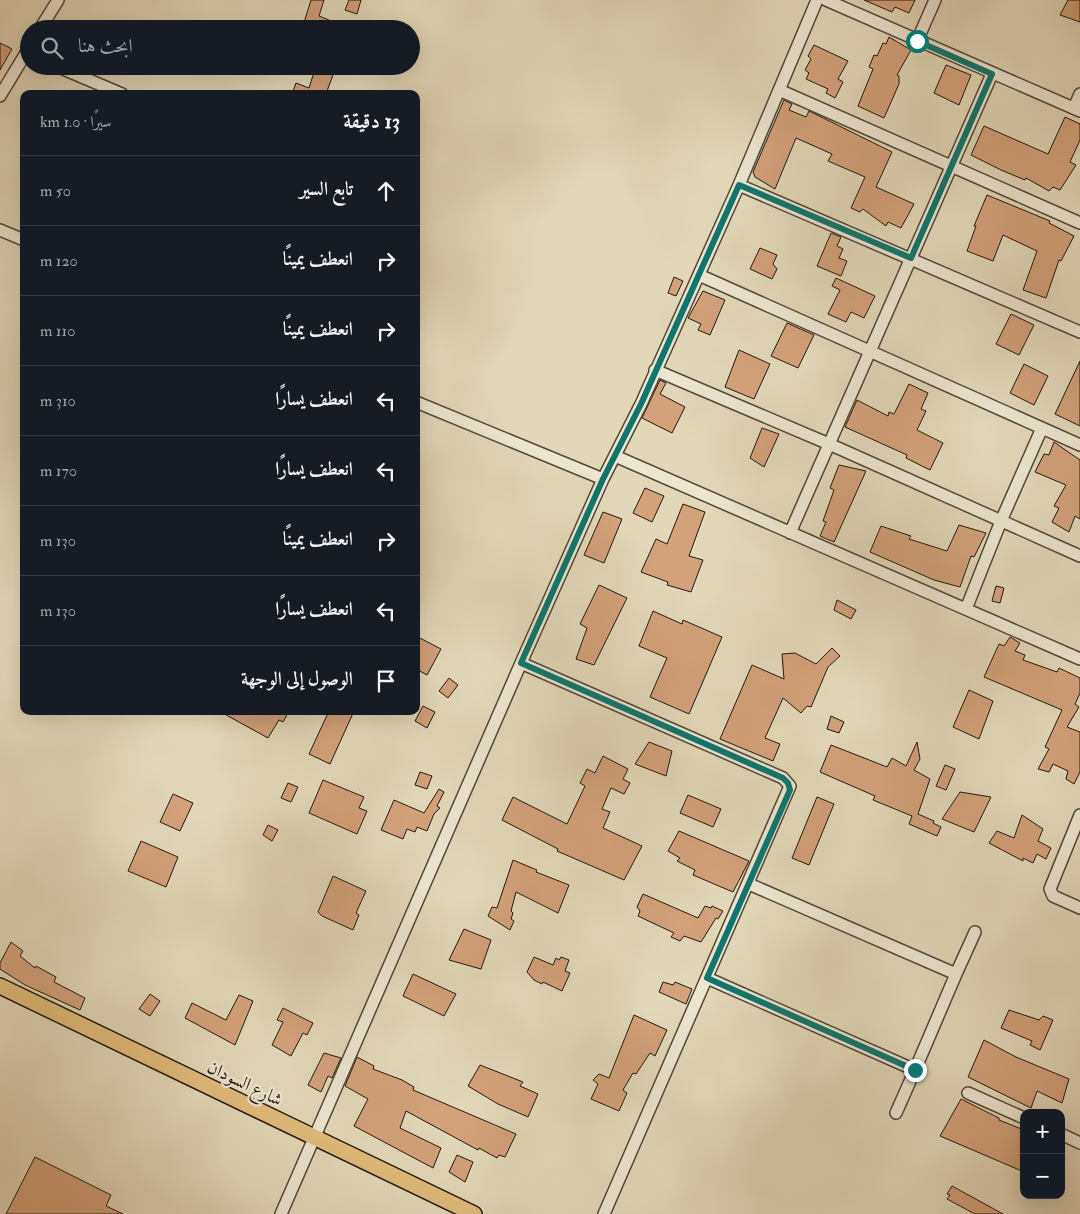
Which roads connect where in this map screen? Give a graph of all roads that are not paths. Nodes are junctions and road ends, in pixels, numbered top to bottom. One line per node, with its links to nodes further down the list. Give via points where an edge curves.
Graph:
1 (58, 0): 5 (street)
2 (817, 0): 11 (street)
3 (826, 0): 6 (street)
4 (935, 0): 6 (street)
5 (46, 20)
6 (917, 41): 8 (street)
7 (20, 65): 13 (street)
8 (992, 74): 14 (street); 15 (street)
9 (77, 75): 10 (street)
10 (113, 90)
11 (779, 90): 15 (street); 16 (street)
12 (1080, 94): 14 (street)
13 (0, 96)
14 (1077, 109)
15 (951, 167): 17 (street); 20 (street)
16 (739, 185): 20 (street); 21 (street)
17 (1080, 223)
18 (0, 230): 19 (street)
19 (20, 238)
20 (911, 258): 22 (street); 23 (street)
21 (699, 275): 23 (street); 24 (street)
22 (1080, 332)
23 (870, 351): 26 (street); 27 (street)
24 (655, 370): 27 (street); 29 (street)
25 (420, 404): 30 (street)
26 (1042, 428): 28 (street); 31 (street)
27 (829, 444): 31 (street); 32 (street)
28 (1080, 445)
29 (615, 456): 30 (street); 32 (street)
30 (603, 479): 36 (street)
31 (1001, 521): 33 (street); 34 (street)
32 (790, 533): 34 (street)
33 (1080, 556)
34 (966, 610): 35 (street)
35 (1080, 659)
36 (521, 663): 38 (street, via 783,778 790,790); 49 (street)
37 (1080, 815): 39 (street, via 1050,890 1054,896)
38 (748, 884): 41 (street); 42 (street)
39 (1080, 908)
40 (976, 932): 41 (street)
41 (956, 974): 44 (street)
42 (707, 978): 44 (street); 53 (street)
43 (0, 986): 49 (main road, شارع السودان)
44 (915, 1070): 46 (street)
45 (968, 1093): 47 (street)
46 (896, 1113)
47 (1020, 1116)
48 (1065, 1136): 50 (street)
49 (316, 1137): 51 (street); 52 (main road, شارع السودان)
50 (1080, 1143)
51 (281, 1214)
52 (474, 1214)
53 (604, 1214)

